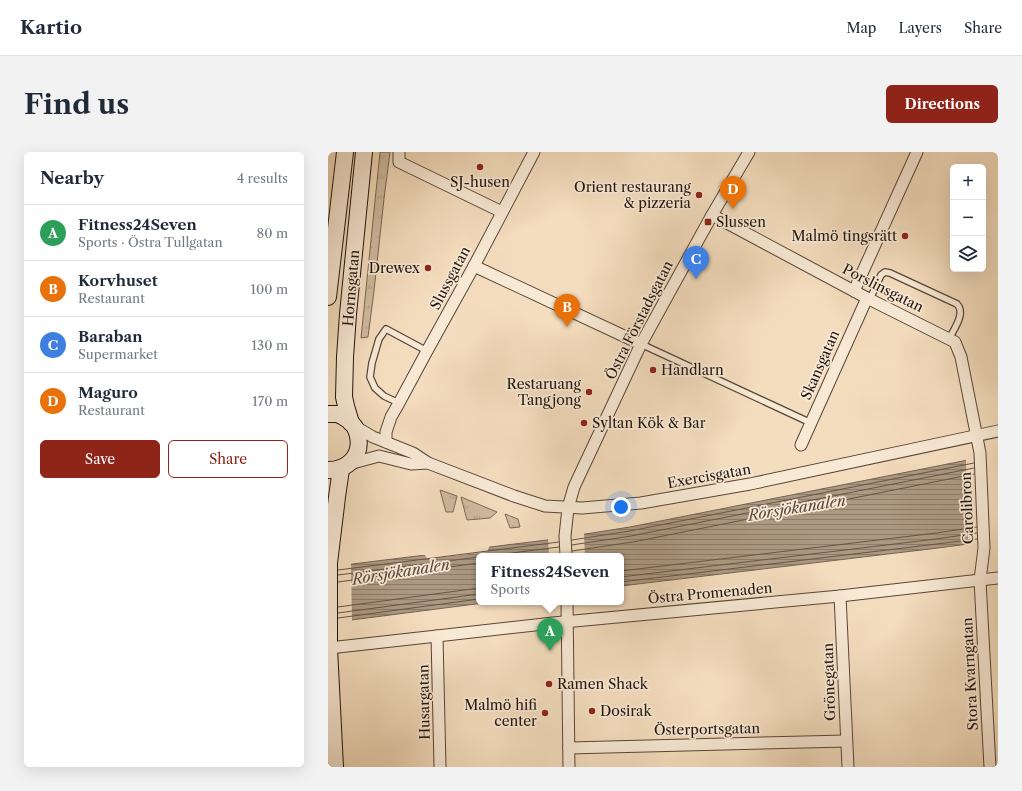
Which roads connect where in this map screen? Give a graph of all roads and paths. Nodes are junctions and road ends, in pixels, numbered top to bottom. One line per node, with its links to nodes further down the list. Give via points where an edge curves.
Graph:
1 (346, 152): 11 (main road)
2 (364, 152): 19 (main road, Hornsgatan, via 345,357 344,397)
3 (399, 152): 7 (street, via 399,162)
4 (534, 152): 7 (street, Slussgatan)
5 (749, 152): 8 (street, Östra Förstadsgatan)
6 (917, 152): 10 (street)
7 (502, 212): 9 (street, Slussgatan)
8 (712, 215): 10 (street, Porslinsgatan); 14 (street, Östra Förstadsgatan)
9 (474, 266): 14 (street); 15 (street, Slussgatan)
10 (854, 290): 12 (street, Porslinsgatan)
11 (328, 297)
12 (868, 298): 13 (street, Porslinsgatan); 13 (lane, via 885,272 957,304 960,307 960,317); 18 (street, Skansgatan)
13 (949, 339): 21 (street, Porslinsgatan, via 955,342 961,357)
14 (641, 344): 18 (lane); 26 (street, Östra Förstadsgatan, via 574,487)
15 (427, 350): 16 (street, Slussgatan); 16 (lane, via 386,329 379,339 370,377 375,388 384,396)
16 (399, 403): 22 (street, Slussgatan, via 391,417)
17 (328, 414): 19 (main road, via 345,417)
18 (811, 423): 23 (street, Skansgatan)
19 (353, 425): 22 (street, Exercisgatan); 25 (main road, Hornsgatan, via 359,442 358,450 355,457)
20 (998, 431): 21 (street, Exercisgatan)
21 (977, 435): 26 (street, Exercisgatan, via 766,481 679,497 641,503); 30 (street, Carolibron, via 984,548)
22 (386, 442): 24 (street, Exercisgatan, via 413,453)
23 (801, 445)
24 (428, 463): 25 (street, Exercisgatan, via 411,464 379,456); 26 (street, Exercisgatan, via 545,506)
25 (339, 468): 28 (main road, Hornsgatan)
26 (568, 508): 27 (street, Östra Förstadsgatan)
27 (566, 553)
28 (329, 558): 35 (main road, Hornsgatan)
29 (998, 578): 30 (street, Östra Promenaden)
30 (980, 580): 31 (street, Östra Promenaden); 42 (street, Stora Kvarngatan)
31 (840, 596): 33 (street, Östra Promenaden); 36 (street, Grönegatan)
32 (567, 605): 33 (street)
33 (568, 622): 34 (street, Östra Promenaden); 37 (street)
34 (437, 636): 35 (street, Östra Promenaden); 39 (street, Husargatan)
35 (330, 648): 38 (main road, Hornsgatan)
36 (846, 741): 37 (street, Österportsgatan); 41 (street, Grönegatan)
37 (569, 748): 40 (street)
38 (335, 767)
39 (440, 767)
40 (569, 767)
41 (848, 767)
42 (990, 767)

